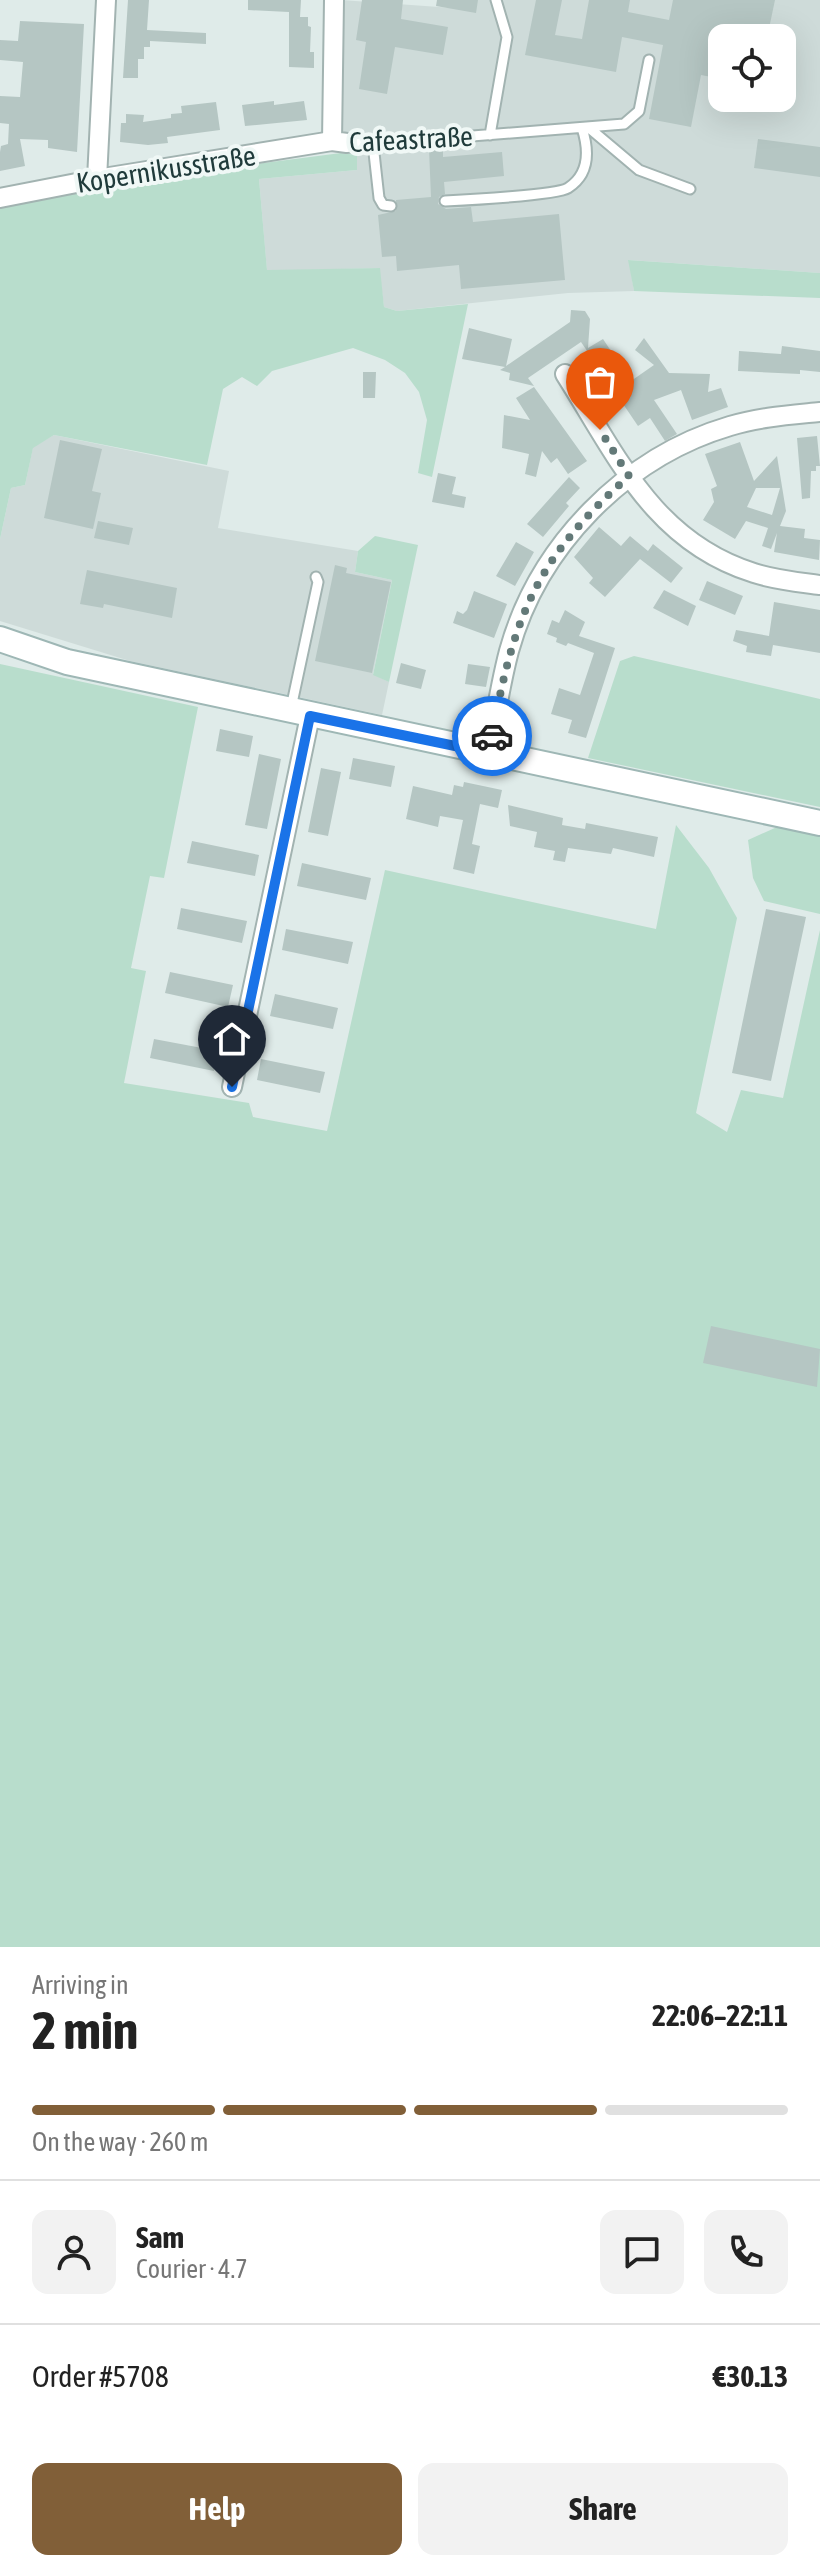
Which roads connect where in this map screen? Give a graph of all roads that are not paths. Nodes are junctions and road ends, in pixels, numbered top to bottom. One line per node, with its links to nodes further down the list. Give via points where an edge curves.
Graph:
1 (106, 0): 9 (street)
2 (334, 0): 7 (street)
3 (496, 0): 6 (lane, via 507,37)
4 (649, 60): 5 (lane, Cafeastraße, via 639,111 624,124)
5 (585, 127): 6 (lane, Cafeastraße); 10 (lane, via 639,170); 12 (lane, via 587,161 566,190)
6 (490, 135): 8 (lane, Cafeastraße)
7 (340, 142): 8 (lane, Cafeastraße); 9 (street, Kopernikusstraße)
8 (373, 144): 13 (lane, via 379,198)
9 (97, 179): 11 (street, Kopernikusstraße)
10 (690, 189)
11 (0, 198)
12 (445, 201)
13 (391, 206)
14 (565, 374): 16 (street)
15 (820, 412): 16 (street, via 730,426 688,441)
16 (629, 476): 18 (street, via 664,521 711,556 755,574); 23 (street, via 570,533 529,600 509,651)
17 (316, 577): 22 (lane)
18 (820, 585)
19 (0, 639): 21 (street)
20 (0, 651): 21 (street)
21 (45, 656): 22 (street)
22 (300, 714): 23 (street); 25 (street)
23 (489, 753): 24 (street)
24 (820, 823)
25 (232, 1087)

